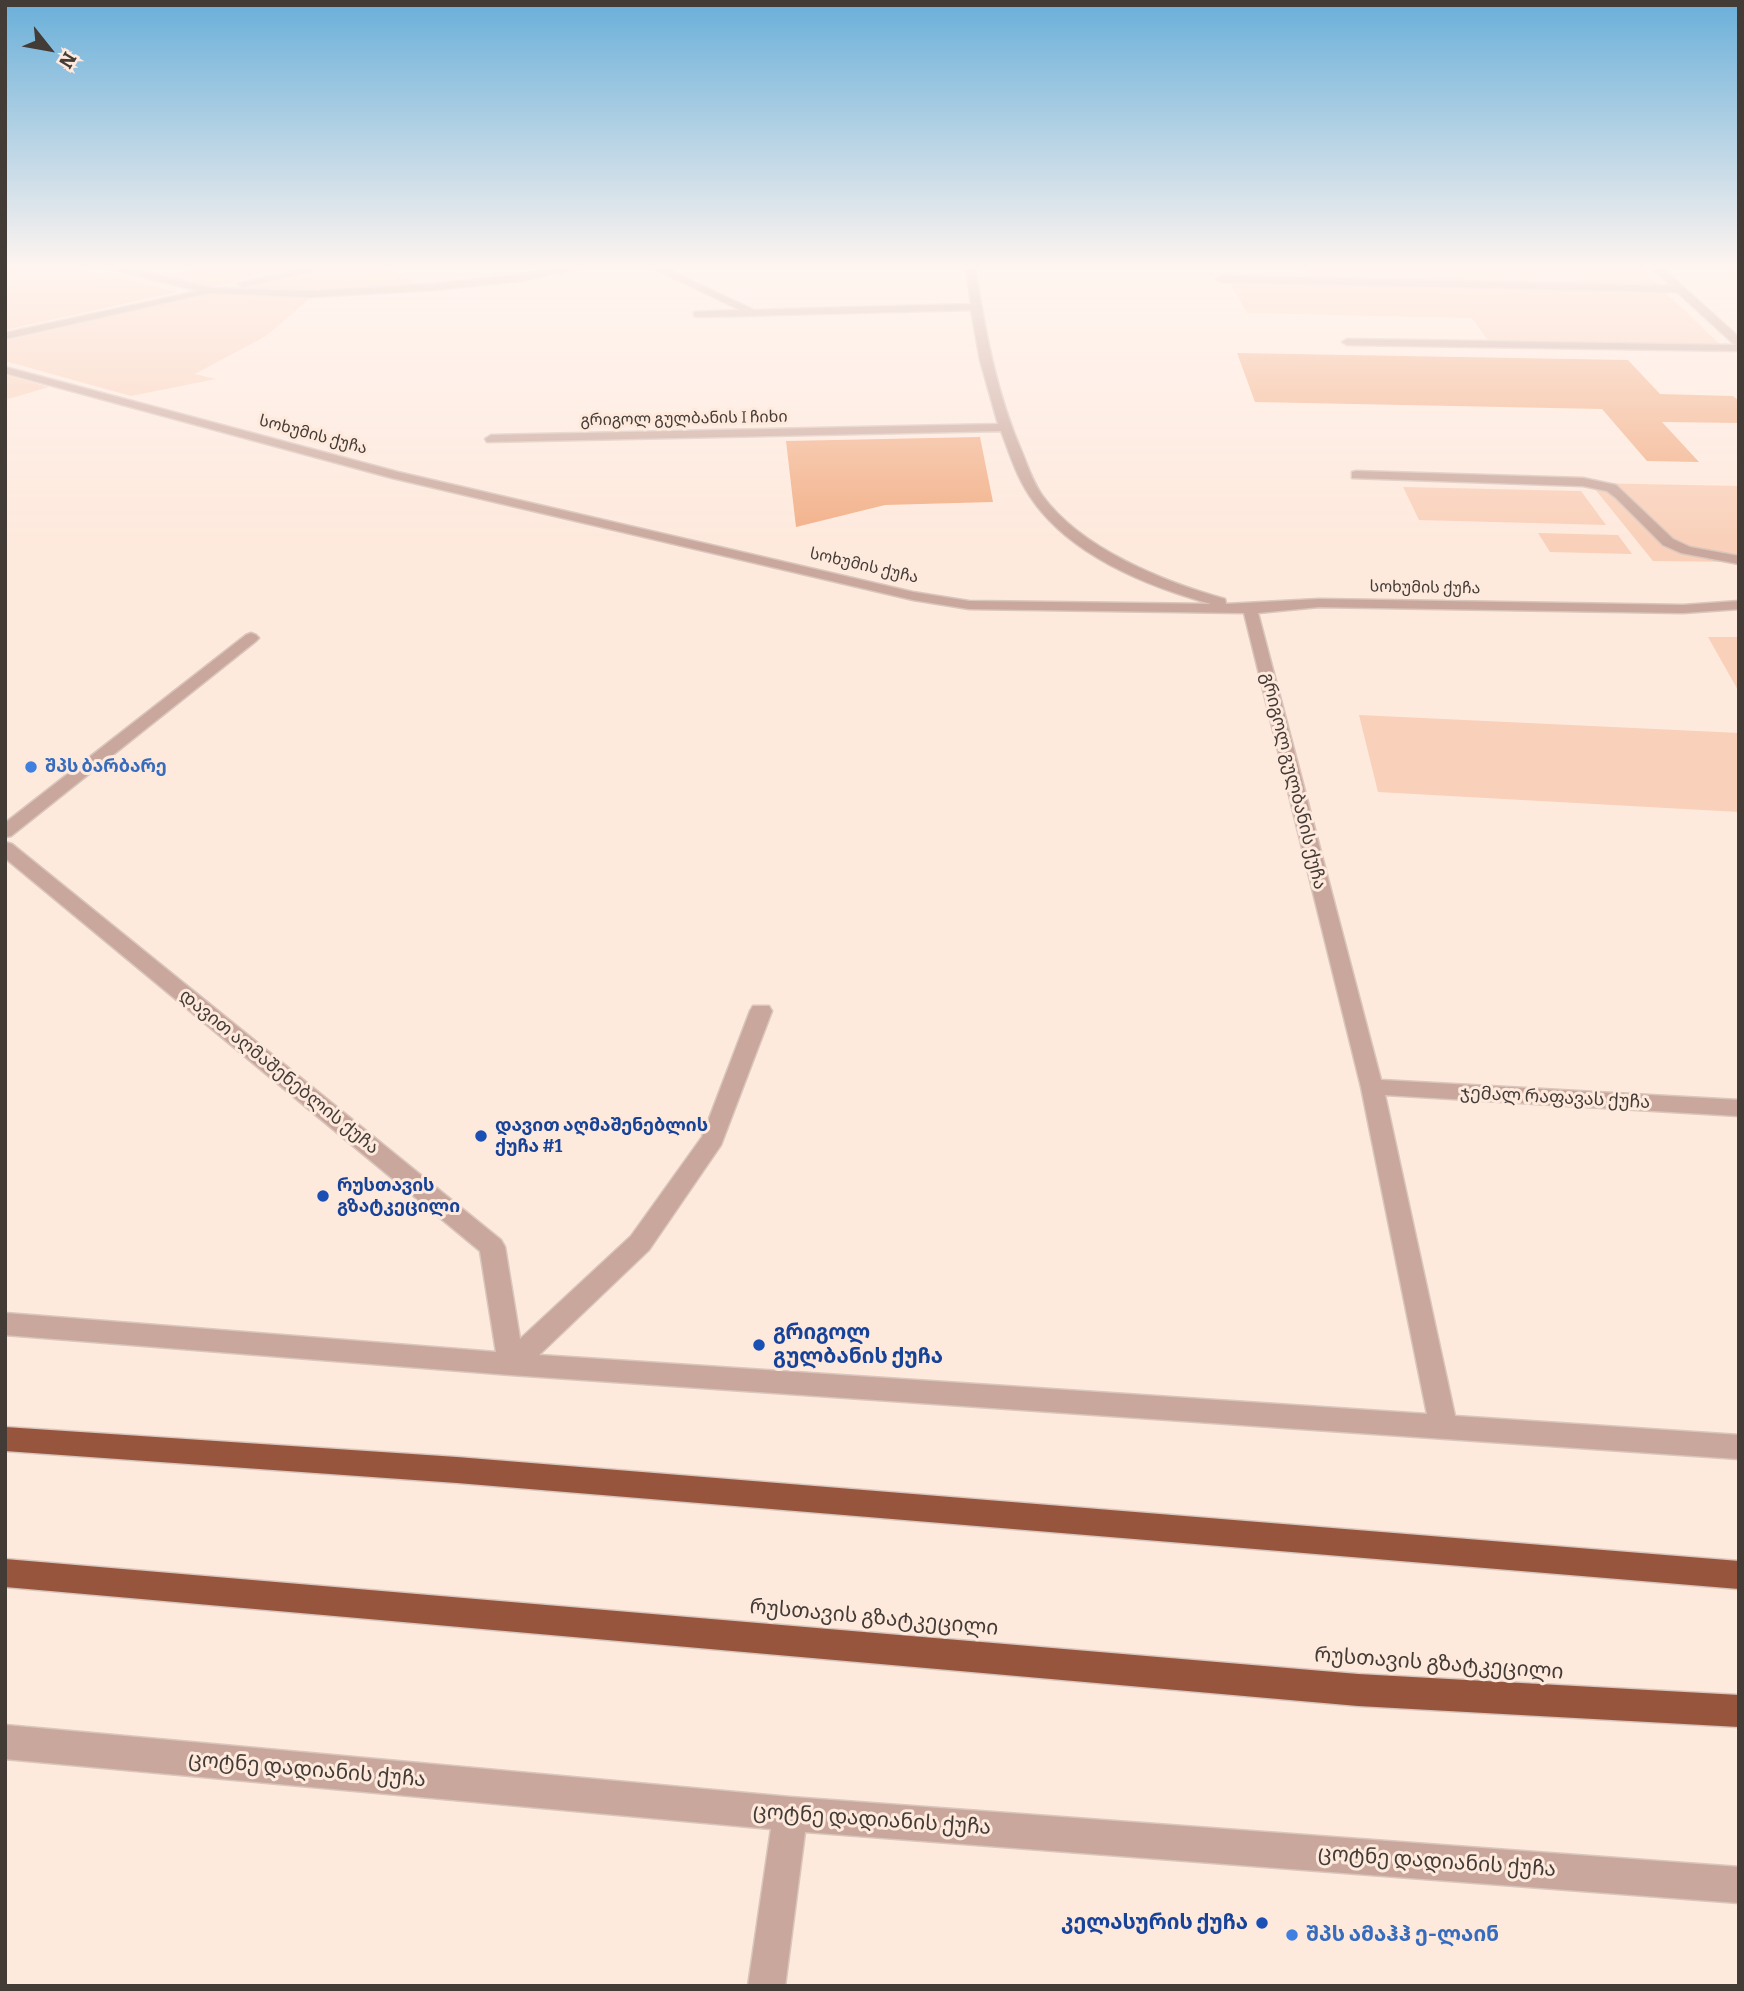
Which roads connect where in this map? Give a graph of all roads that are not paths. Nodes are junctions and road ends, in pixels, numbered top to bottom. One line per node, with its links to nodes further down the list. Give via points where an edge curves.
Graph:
1 (987, 360): 3 (street)
2 (5, 370): 8 (street, სოხუმის ქუჩა, via 396,475 913,596 969,605)
3 (1003, 427): 4 (street, გრიგოლ გულბანის I ჩიხი); 8 (street, via 1034,493 1069,530 1111,559 1202,597)
4 (491, 439)
5 (1356, 475): 6 (street, via 1583,482 1611,488 1668,542)
6 (1739, 560)
7 (1739, 606): 8 (street, სოხუმის ქუჩა, via 1319,603)
8 (1250, 609): 13 (street, გრიგოლ გულბანის ქუჩა)
9 (251, 638): 10 (street)
10 (5, 832)
11 (5, 848): 16 (street, დავით აღმაშენებლის ქუჩა, via 492,1247)
12 (761, 1011): 16 (street, via 713,1139 648,1233)
13 (1371, 1087): 14 (street, ჯემალ რაფავას ქუჩა); 17 (street, გრიგოლ გულბანის ქუჩა)
14 (1739, 1108)
15 (5, 1324): 16 (street)
16 (511, 1364): 17 (street)
17 (1444, 1428): 19 (street)
18 (5, 1439): 21 (highway, via 457,1470)
19 (1739, 1447)
20 (5, 1573): 22 (highway, რუსთავის გზატკეცილი, via 1358,1690)
21 (1739, 1575)
22 (1739, 1711)
23 (5, 1742): 24 (street, ცოტნე დადიანის ქუჩა)
24 (790, 1814): 25 (street, ცოტნე დადიანის ქუჩა); 26 (street)
25 (1739, 1885)
26 (766, 1986)

